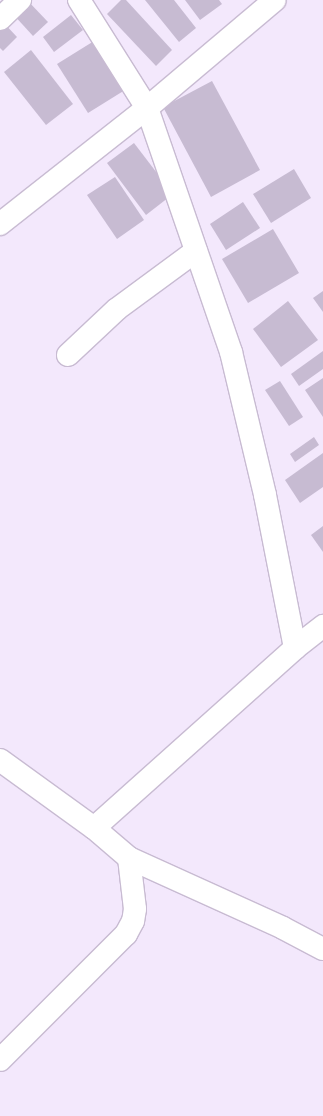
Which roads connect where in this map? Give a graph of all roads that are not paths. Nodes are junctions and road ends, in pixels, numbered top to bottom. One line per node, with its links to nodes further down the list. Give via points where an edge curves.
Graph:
1 (20, 0): 4 (street)
2 (79, 0): 5 (street)
3 (275, 0): 5 (street)
4 (0, 19)
5 (147, 108): 6 (street); 7 (street)
6 (0, 224)
7 (196, 251): 8 (street, via 117,310); 10 (street, via 231,352 251,432)
8 (68, 355)
9 (323, 626): 10 (street)
10 (295, 648): 12 (street)
11 (0, 760): 12 (street)
12 (94, 828): 13 (street)
13 (129, 858): 14 (street, via 283,928); 15 (street, via 135,909 133,921 126,934)
14 (323, 949)
15 (0, 1060)

